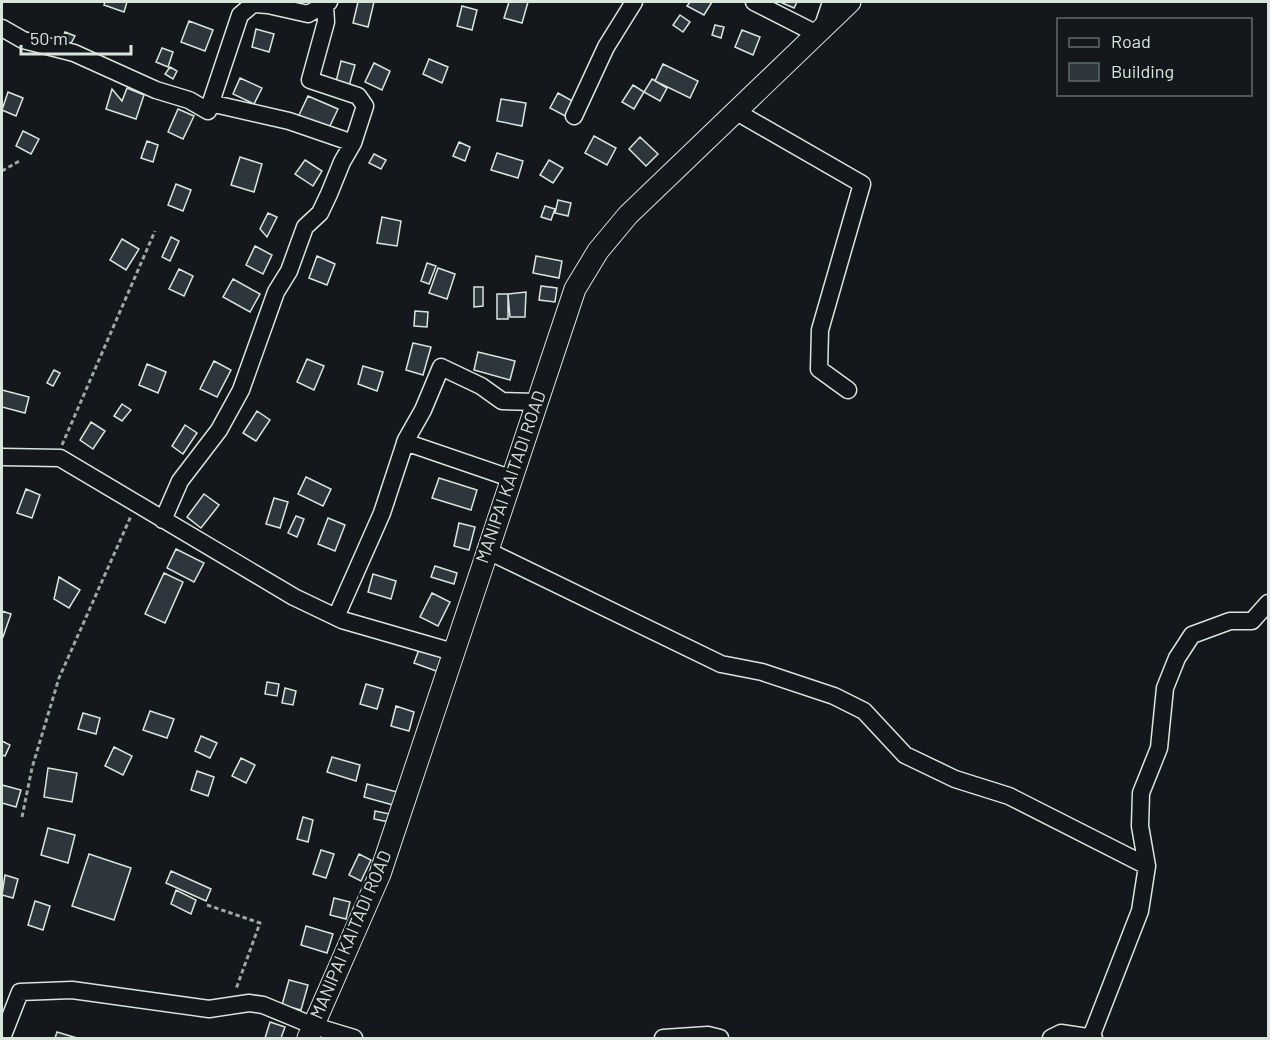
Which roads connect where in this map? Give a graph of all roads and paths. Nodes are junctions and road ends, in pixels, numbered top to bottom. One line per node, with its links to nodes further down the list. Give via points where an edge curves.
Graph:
1 (634, 2): 10 (street, via 606,47)
2 (754, 2): 7 (street)
3 (831, 2): 7 (street)
4 (850, 2): 7 (main road, MANIPAI KAITADI ROAD)
5 (327, 3): 8 (street, via 308,14 253,4 240,15); 11 (street, via 326,22 310,80 358,96 365,106)
6 (2, 28): 8 (street, via 23,40 74,53 208,111)
7 (819, 29): 9 (main road, MANIPAI KAITADI ROAD)
8 (210, 104): 11 (street, via 289,121)
9 (735, 111): 15 (street, via 862,184 820,330 819,369); 16 (main road, MANIPAI KAITADI ROAD, via 628,215 598,250 575,289)
10 (574, 116)
11 (353, 143): 22 (street, via 320,213 305,227 298,242 241,390 219,430 180,481)
12 (21, 160): 13 (path)
13 (2, 171)
14 (154, 231): 19 (path)
15 (848, 390)
16 (536, 402): 17 (street, via 502,401 441,367); 20 (main road, MANIPAI KAITADI ROAD)
17 (405, 442): 20 (street); 25 (street, via 382,513)
18 (2, 457): 19 (street)
19 (57, 458): 21 (street)
20 (510, 478): 23 (main road, MANIPAI KAITADI ROAD)
21 (137, 504): 22 (street); 29 (path, via 59,678)
22 (163, 519): 25 (street, via 294,597)
23 (486, 550): 28 (main road, MANIPAI KAITADI ROAD); 30 (street, via 721,664 762,672 854,706 864,711 906,755 955,779 1009,796)
24 (1269, 603): 26 (street)
25 (336, 617): 28 (street)
26 (1252, 621): 27 (street); 30 (street, via 1230,621 1192,635 1177,658 1166,688 1159,748 1141,794 1140,826)
27 (1269, 627)
28 (453, 652): 33 (main road, MANIPAI KAITADI ROAD, via 380,874)
29 (22, 817)
30 (1147, 866): 39 (street, via 1140,911)
31 (207, 905): 32 (path, via 260,923)
32 (229, 1008): 33 (street, via 249,1003 263,1005); 34 (street, via 172,1005 72,990 20,992)
33 (311, 1032): 35 (street)
34 (2, 1038)
35 (354, 1038)
36 (663, 1038): 37 (street)
37 (720, 1038)
38 (1051, 1038): 39 (street, via 1061,1033)
39 (1093, 1038)

